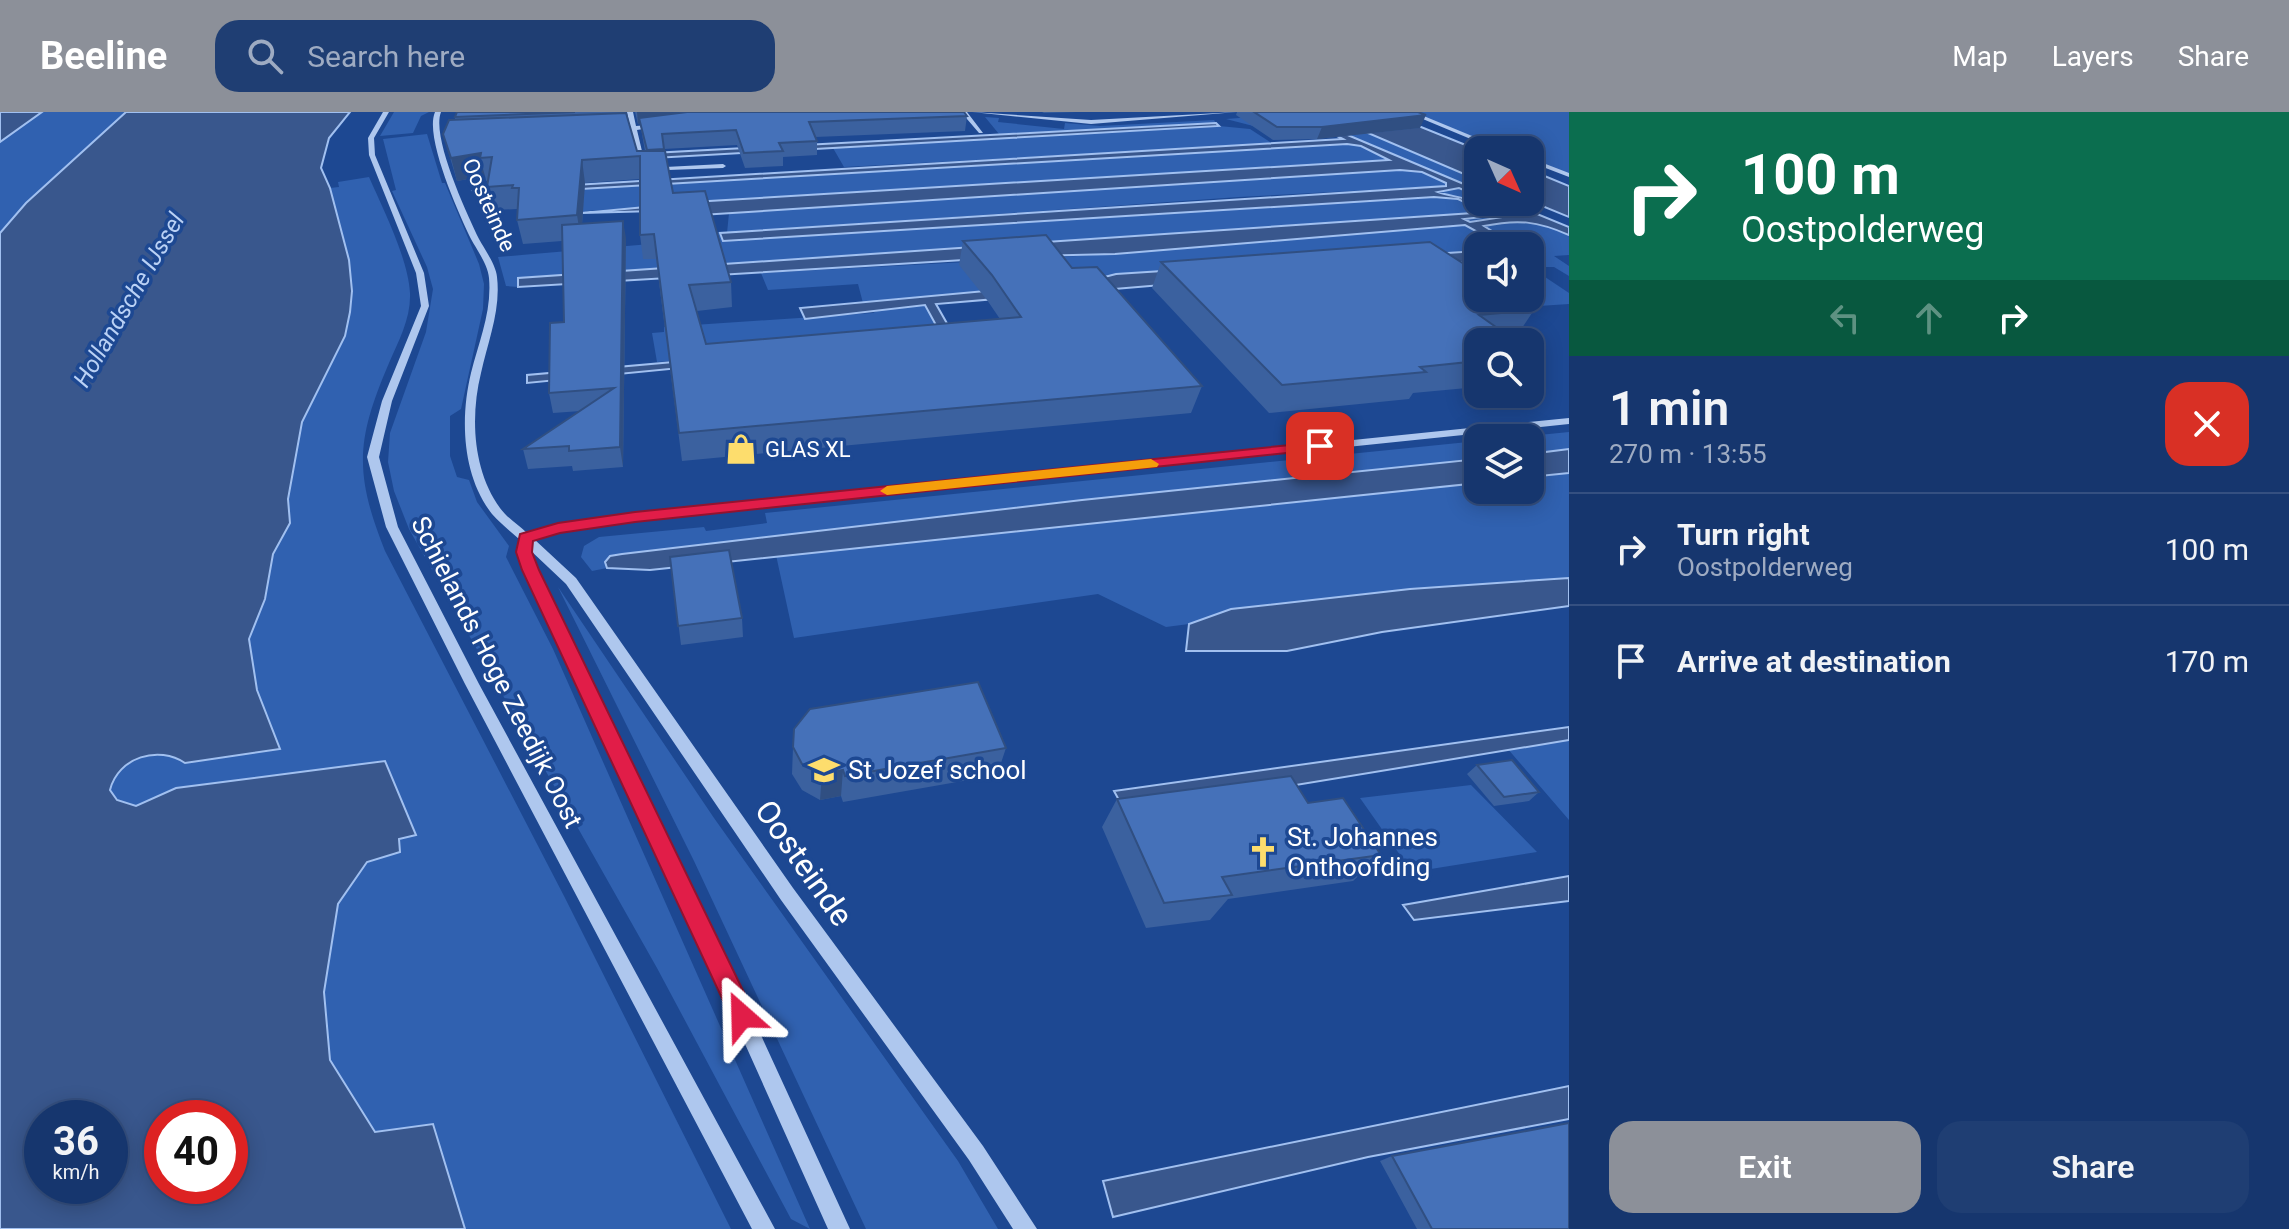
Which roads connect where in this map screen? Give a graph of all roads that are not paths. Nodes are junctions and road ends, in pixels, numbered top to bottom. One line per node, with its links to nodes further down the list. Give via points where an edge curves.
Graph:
1 (386, 112): 20 (street, Schielands Hoge Zeedijk Oost, via 371,138 372,155 420,273 425,306 387,401 373,457 392,527)
2 (438, 112): 14 (street, Oosteinde)
3 (630, 112): 9 (street)
4 (964, 112): 11 (street)
5 (975, 112): 6 (street, via 1091,122)
6 (1234, 112)
7 (1409, 112): 13 (street)
8 (662, 125): 9 (street)
9 (634, 129): 10 (street); 16 (street, via 643,170)
10 (605, 130)
11 (981, 132)
12 (455, 136): 14 (street)
13 (1468, 136)
14 (440, 137): 19 (street, Oosteinde, via 451,182 493,275 491,321 475,376 472,453 496,511)
15 (1544, 165): 17 (street)
16 (723, 166)
17 (1569, 175)
18 (1569, 421): 19 (street, via 635,517)
19 (525, 538): 21 (street, via 531,570); 22 (street, Oosteinde, via 571,581)
20 (764, 1229)
21 (839, 1229)
22 (1026, 1229)

